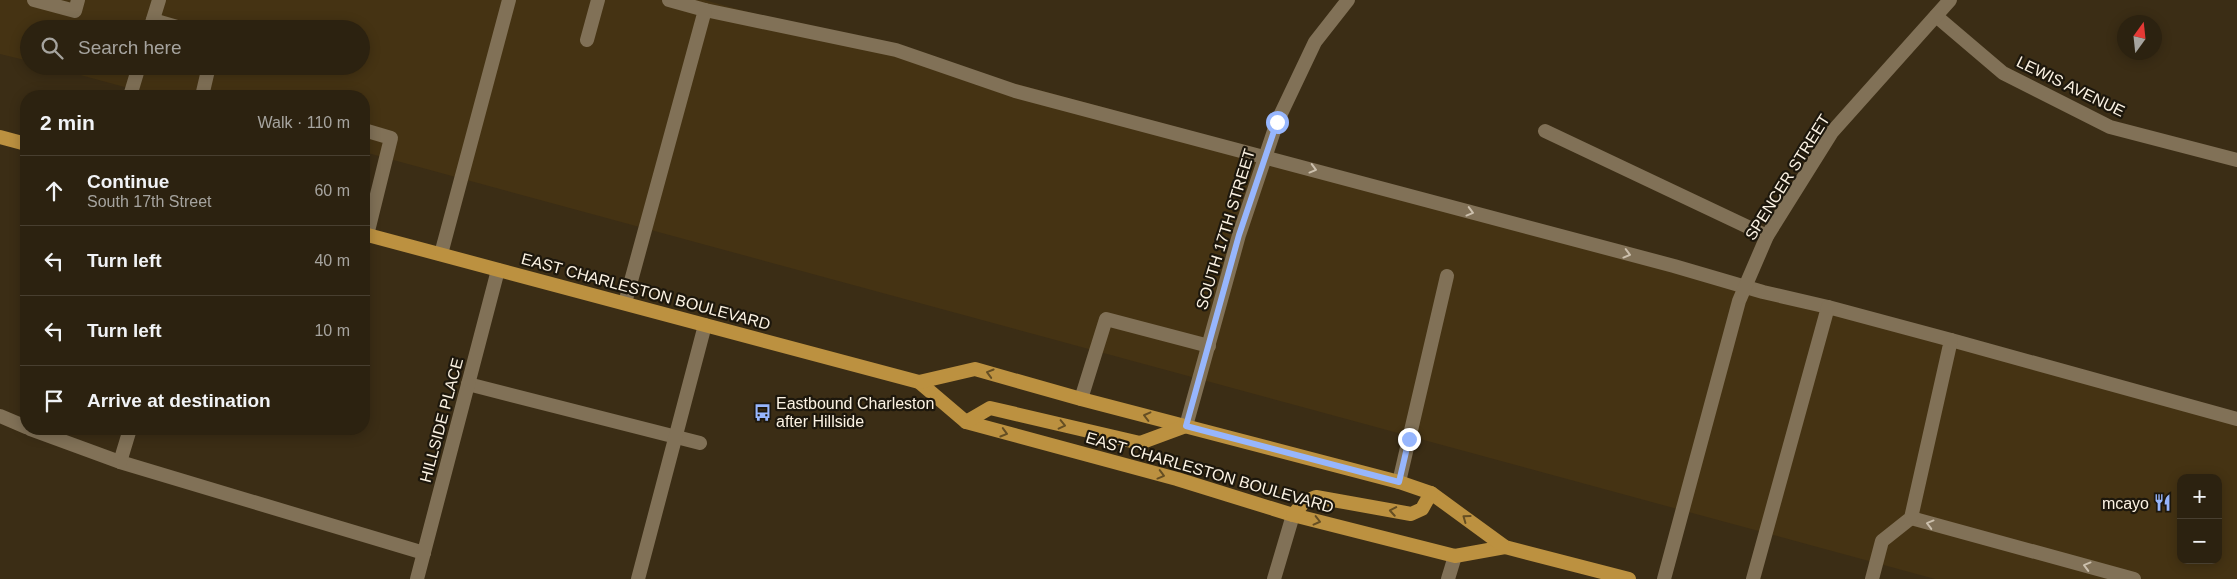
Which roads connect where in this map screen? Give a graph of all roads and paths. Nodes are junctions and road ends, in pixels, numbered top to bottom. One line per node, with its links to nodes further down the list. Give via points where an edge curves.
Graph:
1 (34, 0): 2 (street, via 75,11)
2 (78, 0)
3 (159, 0): 11 (street)
4 (509, 0): 26 (street)
5 (598, 0): 12 (street)
6 (668, 0): 9 (street)
7 (1348, 0): 21 (street, SOUTH 17TH STREET, via 1315,42 1277,122)
8 (1950, 0): 10 (street, SPENCER STREET)
9 (705, 10): 21 (street, via 896,50 1014,90); 30 (street)
10 (1936, 16): 22 (street, LEWIS AVENUE, via 2003,72 2110,128); 25 (street, SPENCER STREET, via 1832,132)
11 (152, 20)
12 (587, 40)
13 (136, 75): 15 (street)
14 (208, 75): 16 (street)
15 (132, 90)
16 (204, 90)
17 (1544, 131): 25 (street)
18 (370, 132): 23 (street, via 392,138)
19 (0, 137): 20 (main road)
20 (20, 142)
21 (1266, 156): 29 (street, one-way to 29); 34 (street, SOUTH 17TH STREET, via 1239,235)
22 (2237, 160)
23 (370, 220)
24 (370, 236): 26 (main road, EAST CHARLESTON BOULEVARD)
25 (1767, 236): 29 (street, SPENCER STREET)
26 (441, 254): 27 (main road, EAST CHARLESTON BOULEVARD)
27 (498, 270): 30 (main road, EAST CHARLESTON BOULEVARD); 36 (street, HILLSIDE PLACE)
28 (1446, 276): 48 (street)
29 (1745, 288): 31 (street); 60 (street, SPENCER STREET)
30 (625, 303): 32 (main road, EAST CHARLESTON BOULEVARD)
31 (1828, 307): 33 (street); 61 (street)
32 (705, 325): 35 (main road, EAST CHARLESTON BOULEVARD); 45 (street)
33 (1951, 340): 39 (street); 51 (street)
34 (1209, 346): 37 (street, via 1106,319); 42 (street, SOUTH 17TH STREET)
35 (919, 382): 37 (main road, EAST CHARLESTON BOULEVARD, one-way to 35, via 975,369); 40 (main road, EAST CHARLESTON BOULEVARD)
36 (468, 384): 45 (street); 53 (street, HILLSIDE PLACE)
37 (1081, 399): 42 (main road, EAST CHARLESTON BOULEVARD, one-way to 37)
38 (0, 416): 41 (street)
39 (2237, 419)
40 (966, 422): 42 (main road, one-way to 42, via 990,408 1140,444); 50 (main road, EAST CHARLESTON BOULEVARD, one-way to 50, via 1177,479)
41 (20, 424)
42 (1186, 426): 48 (main road, EAST CHARLESTON BOULEVARD)
43 (46, 435): 47 (street)
44 (128, 435): 47 (street)
45 (675, 436): 46 (street); 56 (street)
46 (700, 443)
47 (120, 462): 53 (street)
48 (1399, 482): 49 (main road, EAST CHARLESTON BOULEVARD)
49 (1431, 493): 50 (main road, one-way to 50, via 1422,509 1411,514 1316,497 1304,502); 52 (main road, EAST CHARLESTON BOULEVARD, one-way to 49)
50 (1293, 515): 54 (main road, EAST CHARLESTON BOULEVARD, one-way to 54); 57 (street)
51 (1911, 518): 62 (street, via 1882,540); 63 (street, one-way to 51)
52 (1505, 547): 54 (main road, EAST CHARLESTON BOULEVARD); 59 (main road, EAST CHARLESTON BOULEVARD)
53 (424, 552): 55 (street, HILLSIDE PLACE)
54 (1454, 556): 58 (street)
55 (417, 579)
56 (638, 579)
57 (1274, 579)
58 (1448, 579)
59 (1629, 579)
60 (1664, 579)
61 (1753, 579)
62 (1872, 579)
63 (2134, 579)

